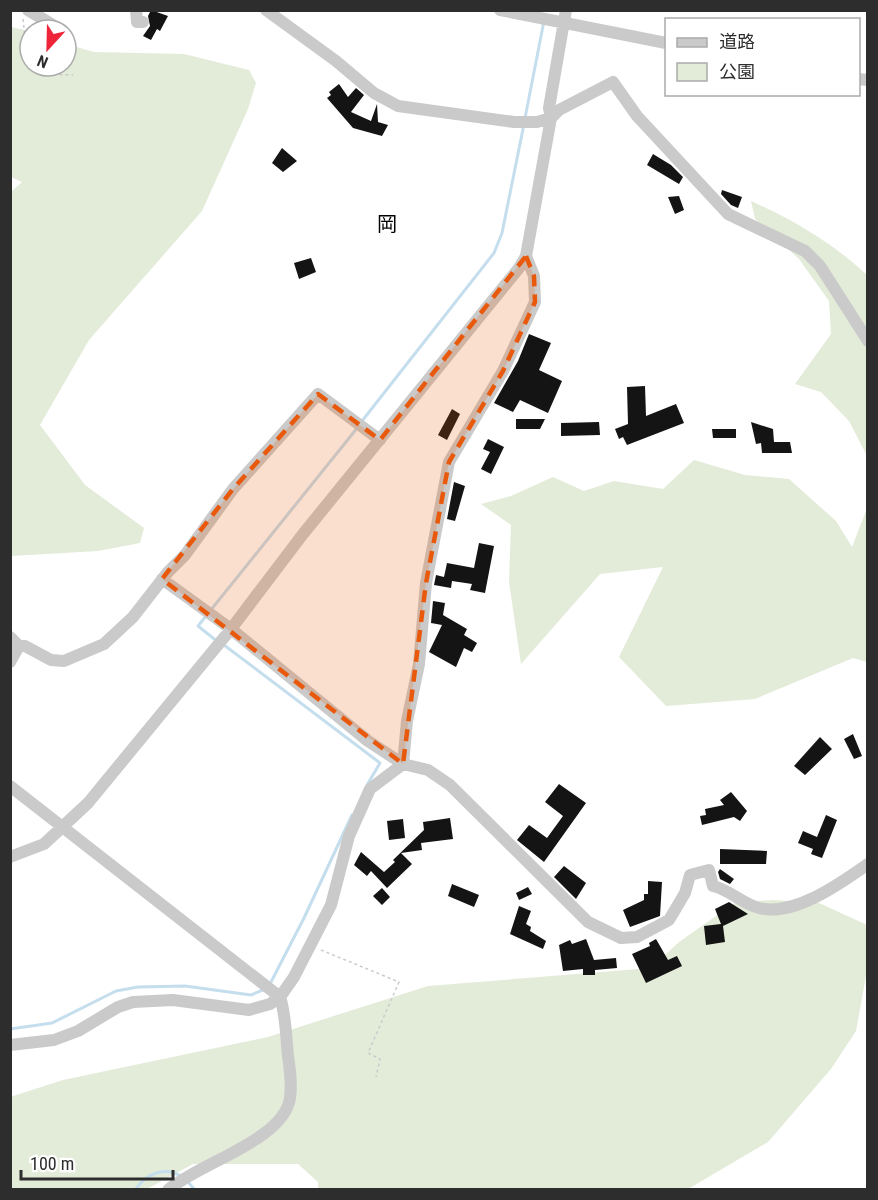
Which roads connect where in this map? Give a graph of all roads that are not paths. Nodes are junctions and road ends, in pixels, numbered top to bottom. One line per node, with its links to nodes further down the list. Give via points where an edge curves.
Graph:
1 (25, 10): 6 (street)
2 (136, 10): 7 (street, via 137,22)
3 (266, 10): 10 (street, via 374,93 398,106 514,122)
4 (500, 10): 8 (street)
5 (566, 10): 8 (street)
6 (39, 18)
7 (143, 22)
8 (563, 24): 9 (street); 10 (street, via 549,108)
9 (665, 43)
10 (551, 118): 11 (street); 12 (street, via 613,82 637,116 728,214 805,251 820,266)
11 (526, 256): 13 (street); 18 (street, via 534,276 535,302 503,371 449,462 426,583 419,664)
12 (867, 341)
13 (380, 440): 14 (street, via 318,394 233,489 185,555); 15 (street)
14 (162, 579): 15 (street); 16 (street, via 133,617 104,644 84,654 64,661 51,660)
15 (231, 629): 18 (street, via 368,741); 20 (street, via 88,803)
16 (15, 641): 17 (street)
17 (10, 662)
18 (403, 764): 22 (street, via 428,770 450,784 588,922 621,938 637,937 669,920 685,893 690,875 709,870 713,886 757,908 769,909 820,895); 23 (street, via 370,789 349,836 331,905)
19 (10, 786): 20 (street)
20 (64, 826): 21 (street, via 36,849); 23 (street)
21 (10, 857)
22 (867, 864)
23 (280, 997): 24 (street, via 249,1010 173,1000 133,1002 54,1040); 25 (street, via 291,1078 287,1111 277,1126 262,1137 212,1161)
24 (10, 1045)
25 (168, 1190)

